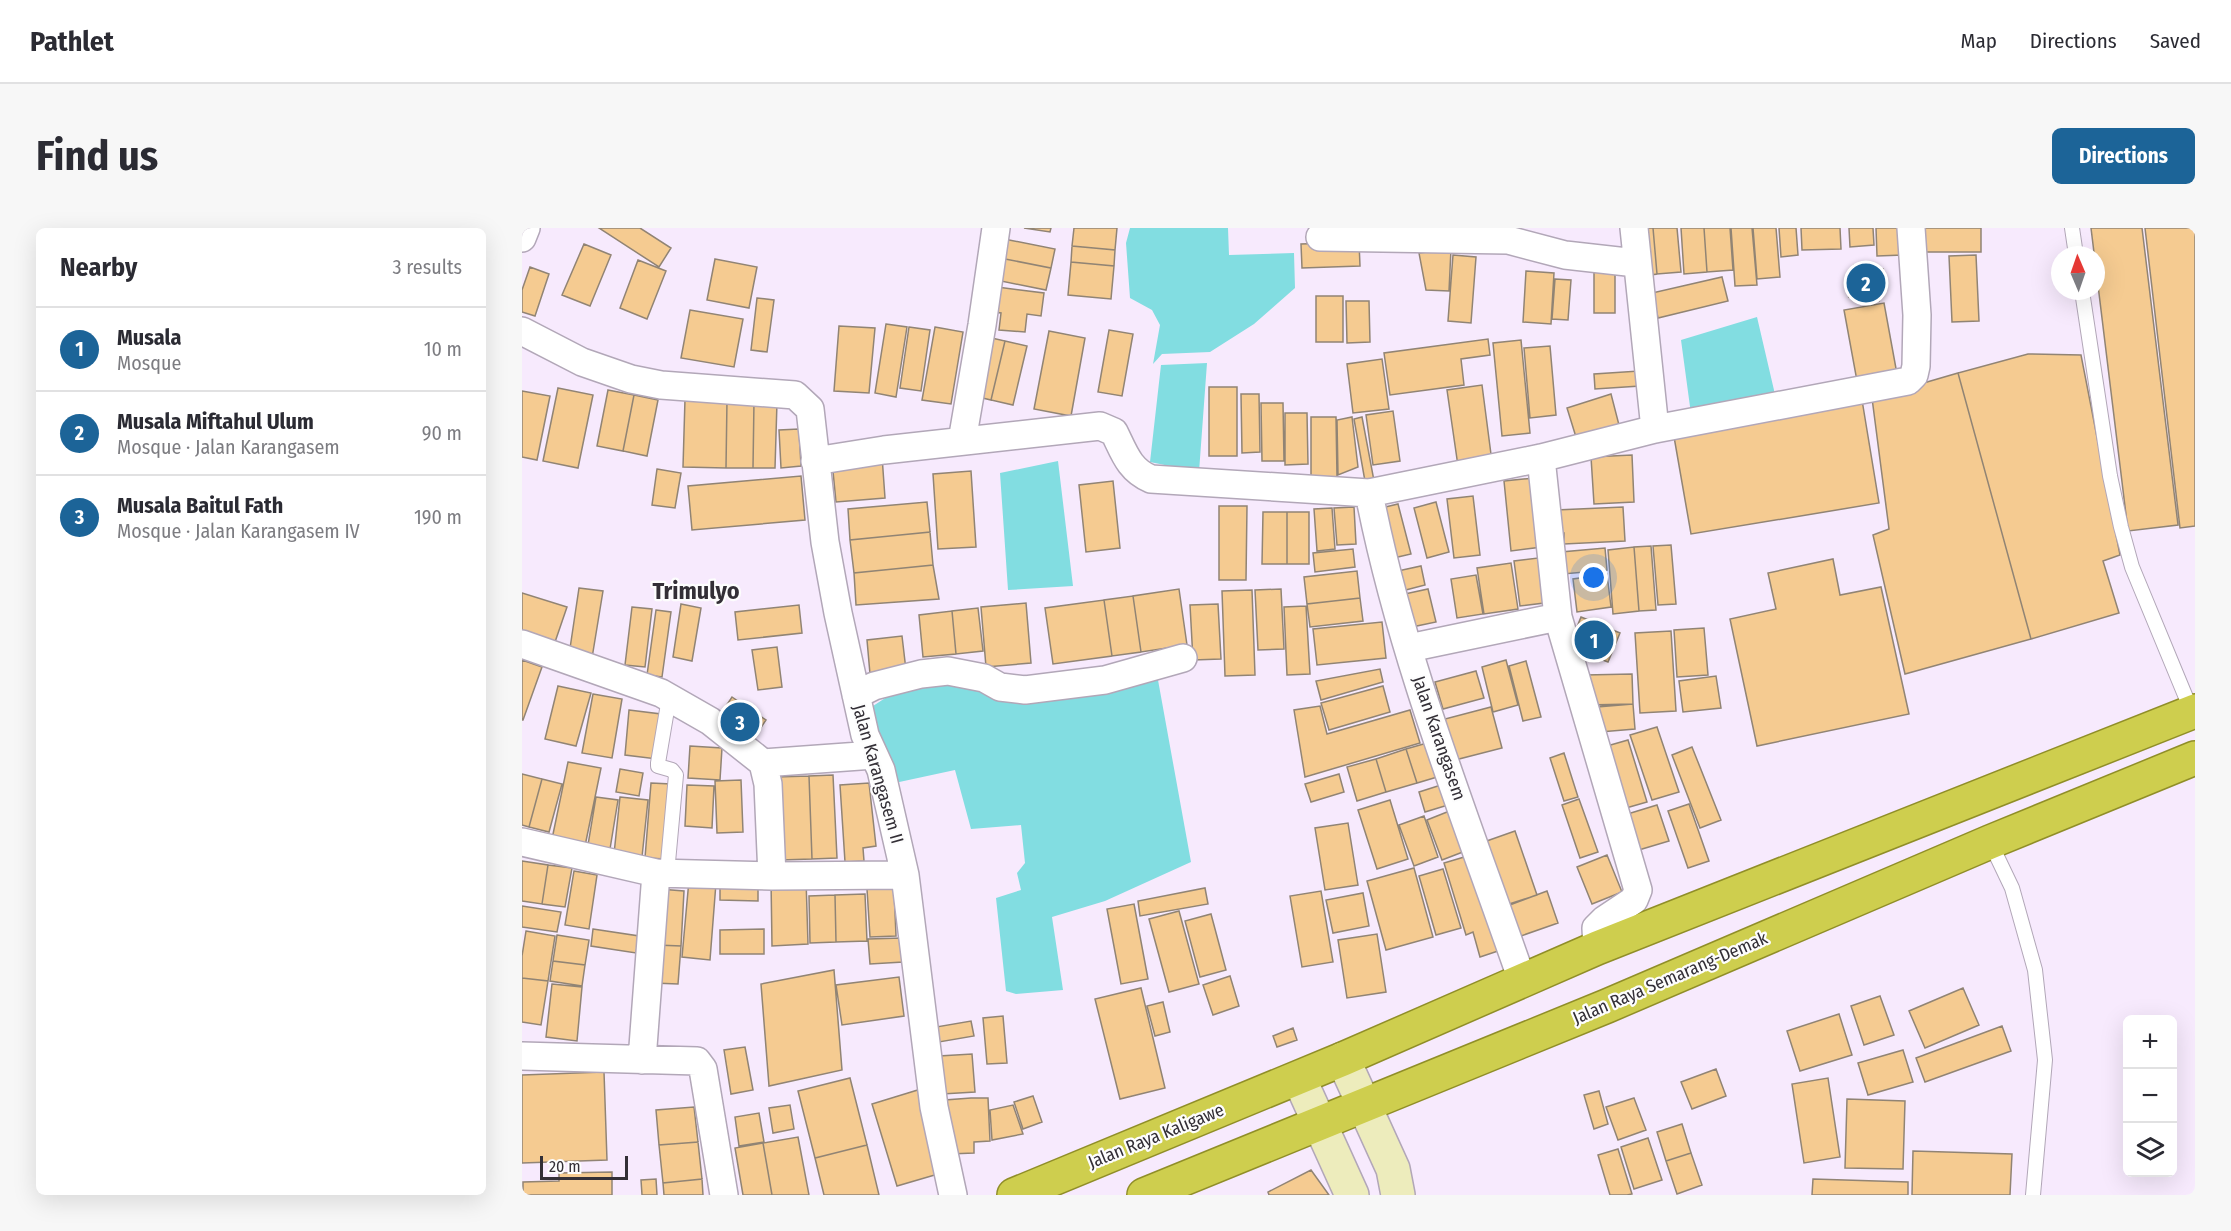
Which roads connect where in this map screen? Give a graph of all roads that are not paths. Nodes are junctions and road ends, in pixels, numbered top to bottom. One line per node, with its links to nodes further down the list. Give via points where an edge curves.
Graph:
1 (526, 228): 7 (street)
2 (996, 228): 13 (street)
3 (1634, 228): 9 (street)
4 (1911, 228): 12 (street, via 1917,315 1916,366 1908,381)
5 (2072, 228): 8 (lane)
6 (1320, 237): 9 (street, via 1508,240 1565,255)
7 (522, 238)
8 (2075, 246)
9 (1636, 263): 12 (street)
10 (2083, 300): 23 (lane, via 2121,527 2132,567)
11 (522, 331): 15 (street, Jalan Karangasem II, via 582,362 651,383 795,395 810,409)
12 (1655, 429): 14 (street)
13 (962, 441): 15 (street); 16 (street, via 1100,426 1114,432 1133,469 1151,479)
14 (1541, 458): 16 (street); 17 (street)
15 (815, 461): 21 (street, Jalan Karangasem II, via 825,542)
16 (1369, 494): 19 (street, Jalan Karangasem, via 1381,556)
17 (1558, 617): 19 (street); 32 (street, via 1638,890 1634,900 1596,928)
18 (522, 644): 22 (street)
19 (1409, 648): 33 (street, Jalan Karangasem)
20 (1183, 658): 21 (street, via 1105,680 1025,690 948,672 921,674 874,686)
21 (856, 695): 24 (street, Jalan Karangasem II, via 865,735)
22 (669, 698): 26 (street, via 710,721); 29 (lane, via 658,766 676,775)
23 (2194, 712): 32 (highway)
24 (874, 754): 26 (street); 30 (street, Jalan Karangasem II)
25 (2195, 758): 28 (highway, Jalan Raya Semarang-Demak)
26 (763, 763): 31 (street, via 768,784)
27 (522, 842): 29 (street)
28 (1989, 842): 38 (highway, Jalan Raya Semarang-Demak); 46 (lane, via 2012,888 2035,970 2045,1060)
29 (662, 873): 31 (street); 36 (street)
30 (905, 875): 31 (street); 43 (street, Jalan Karangasem II, via 934,1107)
31 (772, 876)
32 (1597, 948): 33 (highway)
33 (1522, 980): 35 (highway)
34 (522, 1056): 36 (street)
35 (1343, 1059): 37 (highway); 38 (main road)
36 (642, 1060): 42 (street, via 690,1059 700,1064)
37 (1299, 1078): 39 (main road); 44 (highway, Jalan Raya Kaligawe)
38 (1365, 1106): 39 (highway, Jalan Raya Semarang-Demak); 40 (main road)
39 (1319, 1124): 41 (main road); 45 (highway, Jalan Raya Semarang-Demak)
40 (1395, 1182)
41 (1352, 1193)
42 (724, 1195)
43 (953, 1195)
44 (1014, 1195)
45 (1144, 1195)
46 (2033, 1195)

